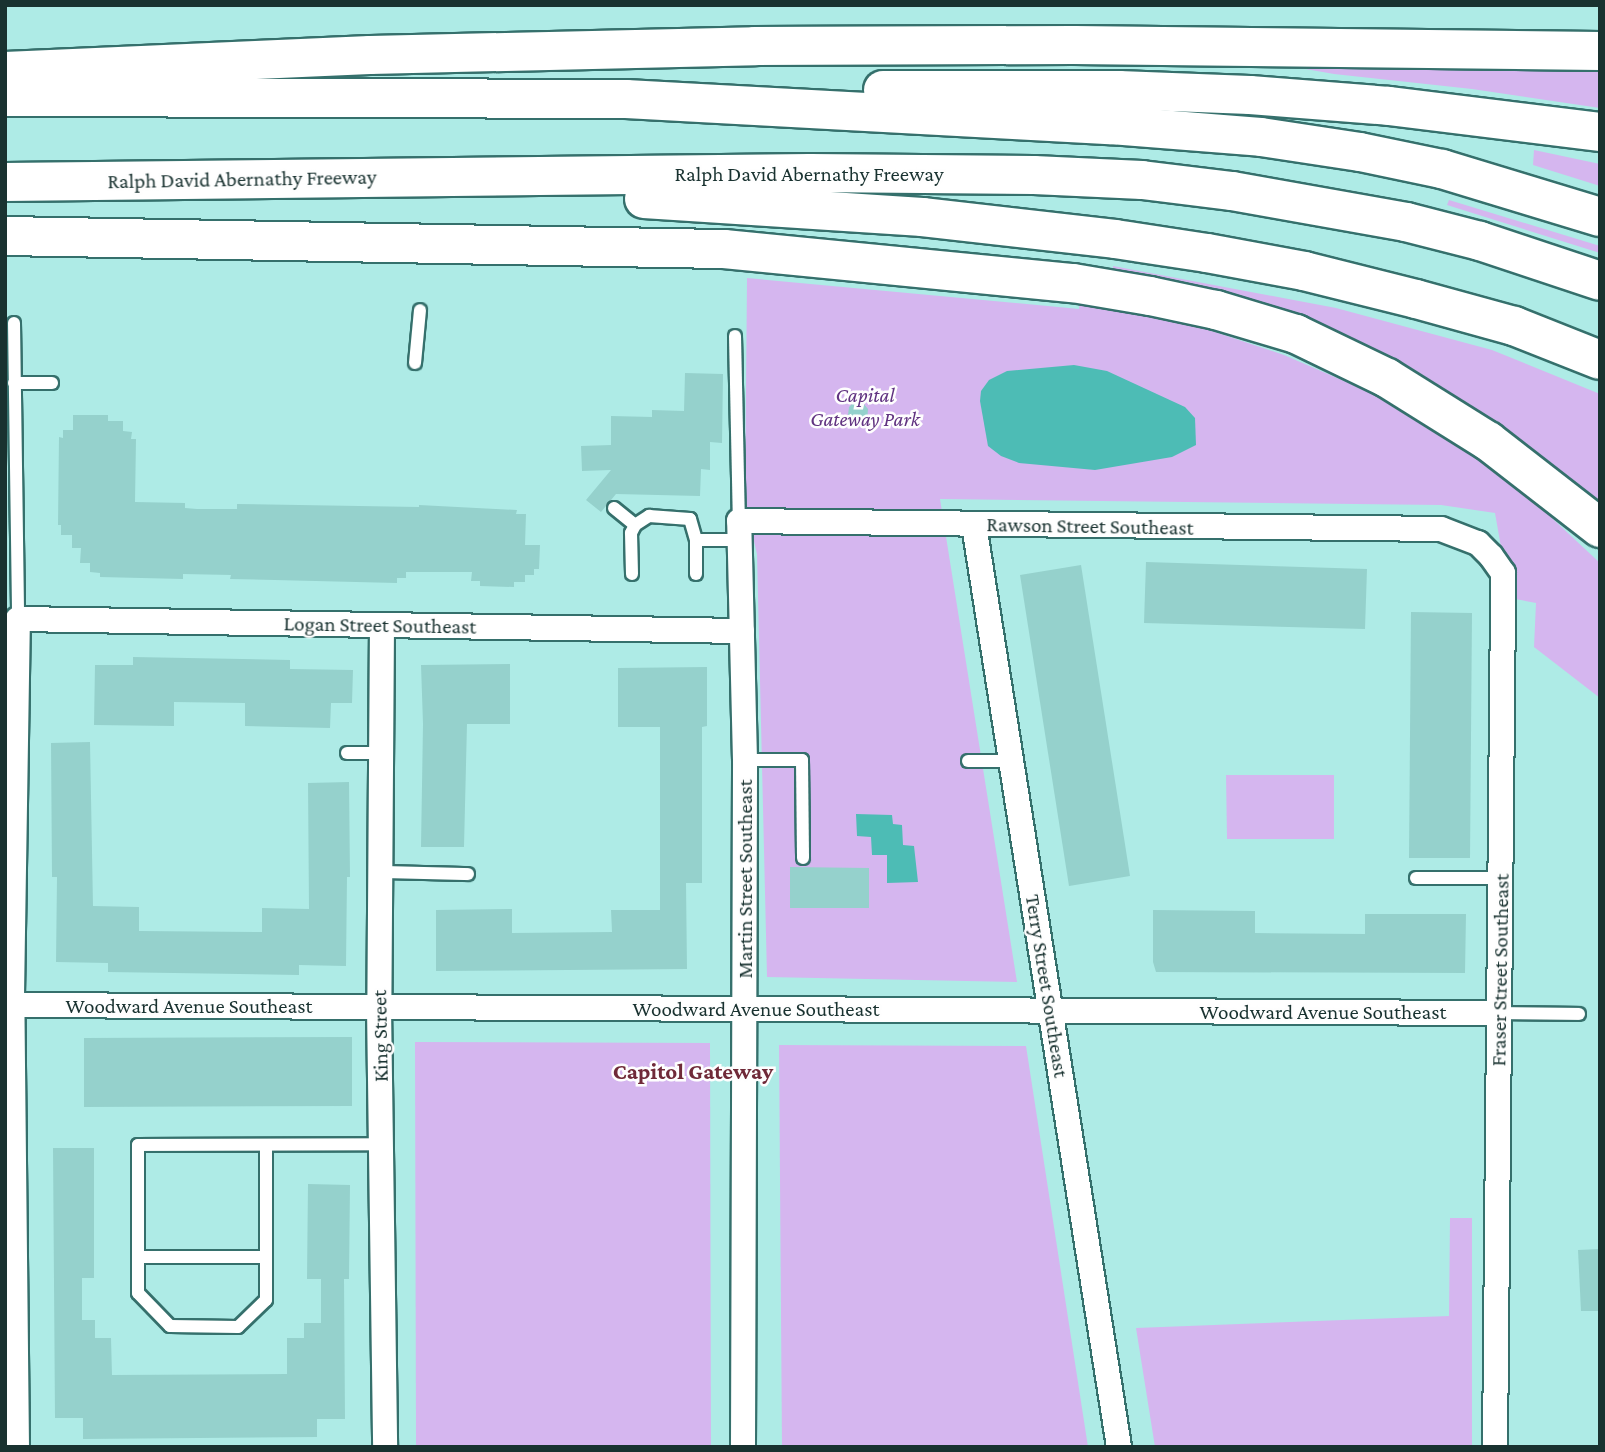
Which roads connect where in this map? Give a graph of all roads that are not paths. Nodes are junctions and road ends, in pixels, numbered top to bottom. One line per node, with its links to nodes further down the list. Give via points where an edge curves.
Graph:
1 (1600, 51): 2 (highway, via 755,46 342,56)
2 (5, 71)
3 (5, 97): 4 (highway)
4 (626, 99): 5 (highway, via 938,88 1119,90 1389,106); 8 (highway, via 1261,137 1442,169)
5 (1600, 132)
6 (173, 180): 7 (highway, Ralph David Abernathy Freeway); 10 (highway, Ralph David Abernathy Freeway, via 810,173 1142,180 1406,222); 14 (highway, via 761,204 922,216 1115,239 1304,271 1514,326)
7 (5, 182)
8 (1600, 217)
9 (5, 236): 21 (highway, via 724,249 1150,296 1296,334 1387,378 1488,441)
10 (1600, 281)
11 (420, 310): 15 (lane)
12 (14, 323): 16 (lane)
13 (735, 336): 23 (lane)
14 (1600, 360)
15 (415, 363)
16 (14, 383): 17 (lane); 27 (lane)
17 (52, 383)
18 (614, 508): 19 (lane)
19 (635, 525): 24 (lane, via 649,516 690,519); 25 (lane, via 631,533)
20 (974, 525): 22 (street, Rawson Street Southeast); 23 (street, Rawson Street Southeast); 34 (street, Terry Street Southeast)
21 (1600, 528)
22 (1441, 529): 39 (street, Fraser Street Southeast, via 1478,542 1503,573)
23 (739, 530): 24 (lane); 29 (street, Martin Street Southeast)
24 (696, 540): 26 (lane)
25 (632, 574)
26 (696, 575)
27 (18, 619): 28 (street, Logan Street Southeast); 40 (street)
28 (382, 625): 29 (street, Logan Street Southeast); 31 (street, King Street)
29 (742, 631): 32 (street, Martin Street Southeast)
30 (347, 753): 31 (lane)
31 (381, 754): 36 (street, King Street)
32 (746, 760): 35 (lane, via 802,760); 42 (street, Martin Street Southeast)
33 (968, 761): 34 (lane)
34 (1012, 761): 43 (street, Terry Street Southeast)
35 (803, 858)
36 (380, 872): 37 (lane); 41 (street, King Street)
37 (468, 874)
38 (1416, 878): 39 (lane)
39 (1501, 878): 44 (street, Fraser Street Southeast)
40 (10, 998): 41 (street, Woodward Avenue Southeast); 50 (street)
41 (379, 1007): 42 (street, Woodward Avenue Southeast); 46 (street, King Street)
42 (745, 1009): 43 (street, Woodward Avenue Southeast); 52 (street, Martin Street Southeast)
43 (1051, 1010): 44 (street, Woodward Avenue Southeast); 53 (street, Terry Street Southeast)
44 (1500, 1013): 45 (lane); 54 (street, Fraser Street Southeast)
45 (1579, 1014)
46 (382, 1144): 47 (lane); 51 (street, King Street)
47 (266, 1145): 48 (lane, via 138,1145); 49 (lane)
48 (138, 1257): 49 (lane); 49 (lane, via 138,1293 170,1326 238,1327 266,1300)
49 (266, 1257)
50 (17, 1447)
51 (385, 1447)
52 (743, 1447)
53 (1119, 1447)
54 (1495, 1447)

